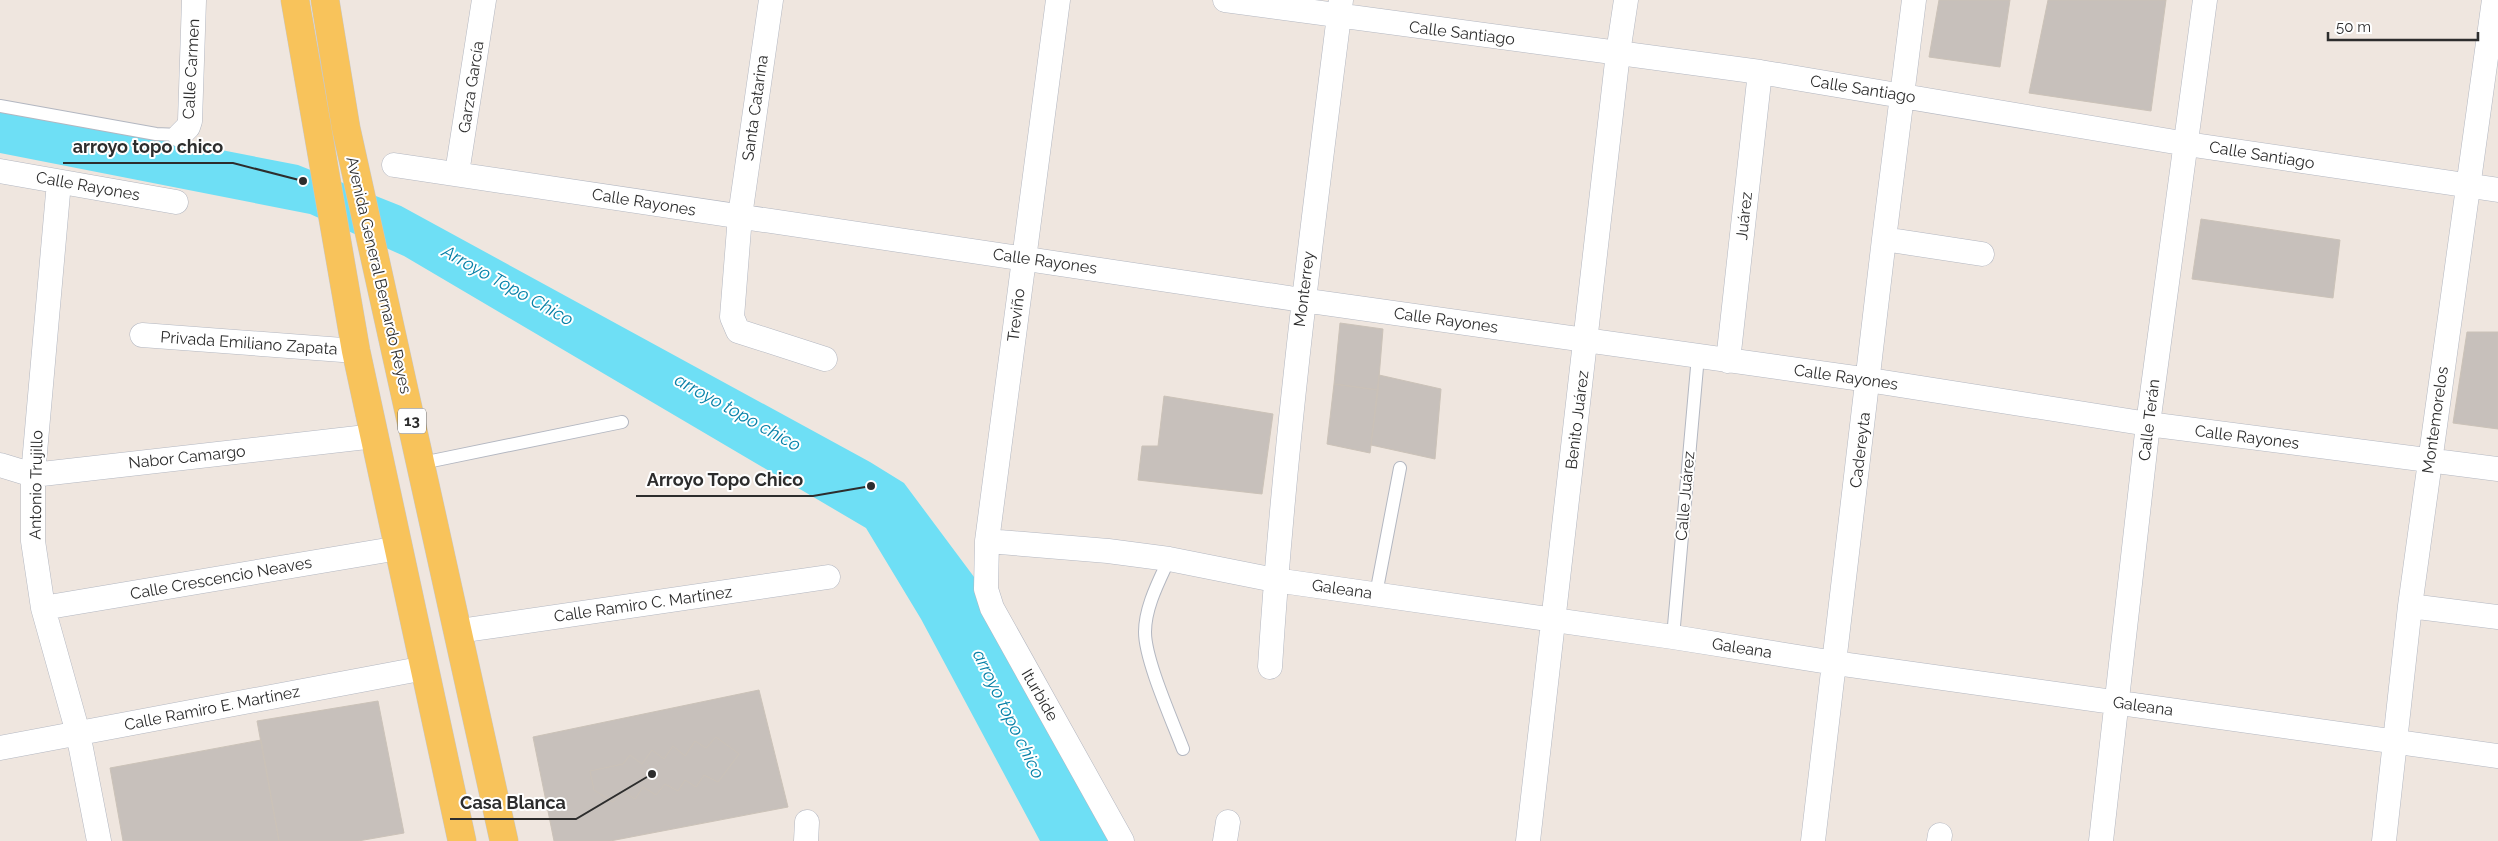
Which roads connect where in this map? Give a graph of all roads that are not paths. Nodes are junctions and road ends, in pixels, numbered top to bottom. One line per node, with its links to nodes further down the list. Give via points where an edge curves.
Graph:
1 (194, 0): 17 (street, Calle Carmen, via 190,121)
2 (295, 0): 33 (main road, Avenida General Bernardo Reyes / 13)
3 (325, 0): 42 (main road, Avenida General Bernardo Reyes / 13, via 346,128)
4 (484, 0): 21 (street, Garza García)
5 (771, 0): 26 (street, Santa Catarina)
6 (1058, 0): 29 (street, Treviño)
7 (1225, 0): 12 (street, Calle Santiago)
8 (1626, 0): 13 (street, Benito Juárez)
9 (1914, 0): 15 (street, Cadereyta)
10 (2205, 0): 18 (street, Calle Terán)
11 (2494, 0): 23 (street, Montemorelos)
12 (1340, 8): 13 (street, Calle Santiago); 30 (street, Monterrey)
13 (1618, 53): 14 (street, Calle Santiago); 32 (street, Benito Juárez)
14 (1760, 72): 15 (street, Calle Santiago); 36 (street, Juárez)
15 (1901, 95): 18 (street, Calle Santiago); 27 (street, Cadereyta)
16 (0, 106): 17 (lane, via 156,134)
17 (180, 135)
18 (2187, 144): 23 (street, Calle Santiago); 39 (street, Calle Terán)
19 (394, 165): 21 (street, Calle Rayones)
20 (0, 171): 22 (street, Calle Rayones)
21 (457, 173): 26 (street, Calle Rayones)
22 (59, 182): 25 (street, Calle Rayones); 46 (street, Antonio Trujillo)
23 (2468, 187): 24 (street, Calle Santiago); 41 (street, Montemorelos)
24 (2498, 190)
25 (176, 202)
26 (740, 216): 29 (street, Calle Rayones); 35 (street, Santa Catarina, via 732,317 738,331)
27 (1884, 239): 28 (street); 37 (street, Cadereyta)
28 (1982, 254)
29 (1024, 258): 30 (street, Calle Rayones); 47 (street, Treviño)
30 (1302, 300): 32 (street, Calle Rayones); 51 (street, Monterrey)
31 (142, 335): 33 (street, Privada Emiliano Zapata)
32 (1587, 339): 34 (street, Calle Rayones); 56 (street, Benito Juárez)
33 (356, 351): 40 (main road, Avenida General Bernardo Reyes / 13)
34 (1698, 356): 36 (street, Calle Rayones); 58 (lane, Calle Juárez)
35 (826, 359)
36 (1728, 360): 37 (street, Calle Rayones)
37 (1869, 380): 39 (street, Calle Rayones); 59 (street, Cadereyta)
38 (622, 422): 42 (lane)
39 (2148, 424): 41 (street, Calle Rayones); 62 (street, Calle Terán)
40 (375, 436): 46 (street, Nabor Camargo); 48 (main road, Avenida General Bernardo Reyes / 13)
41 (2429, 460): 45 (street, Calle Rayones); 53 (street, Montemorelos)
42 (422, 463): 57 (main road, Avenida General Bernardo Reyes / 13)
43 (0, 465): 46 (street, Nabor Camargo)
44 (1400, 468): 52 (lane)
45 (2498, 469)
46 (33, 474): 54 (street, Antonio Trujillo, via 34,542)
47 (987, 541): 49 (street, Galeana); 71 (street, Iturbide, via 986,589 992,608)
48 (399, 548): 54 (street, Calle Crescencio Neaves); 61 (main road, Avenida General Bernardo Reyes / 13)
49 (1169, 559): 51 (street, Galeana); 66 (lane, via 1154,590 1145,632 1150,658)
50 (828, 577): 57 (street, Calle Ramiro C. Martínez)
51 (1275, 580): 52 (street, Galeana); 60 (street, Monterrey)
52 (1376, 594): 56 (street, Galeana)
53 (2410, 606): 55 (street); 64 (street, Montemorelos)
54 (43, 608): 63 (street, Antonio Trujillo)
55 (2498, 617)
56 (1554, 620): 58 (street, Galeana); 72 (street, Benito Juárez)
57 (459, 631): 70 (main road, Avenida General Bernardo Reyes / 13)
58 (1673, 637): 59 (street, Galeana)
59 (1835, 663): 62 (street, Galeana); 73 (street, Cadereyta)
60 (1270, 667)
61 (425, 668): 63 (street, Calle Ramiro E. Martínez); 69 (main road, Avenida General Bernardo Reyes / 13)
62 (2116, 702): 64 (street, Galeana); 74 (street, Calle Terán)
63 (78, 733): 65 (street, Calle Ramiro E. Martínez); 68 (street, Antonio Trujillo)
64 (2397, 742): 67 (street, Galeana); 75 (street, Montemorelos)
65 (0, 748)
66 (1183, 749)
67 (2498, 756)
68 (99, 841)
69 (462, 841)
70 (504, 841)
71 (1122, 841)
72 (1528, 841)
73 (1813, 841)
74 (2101, 841)
75 (2384, 841)

